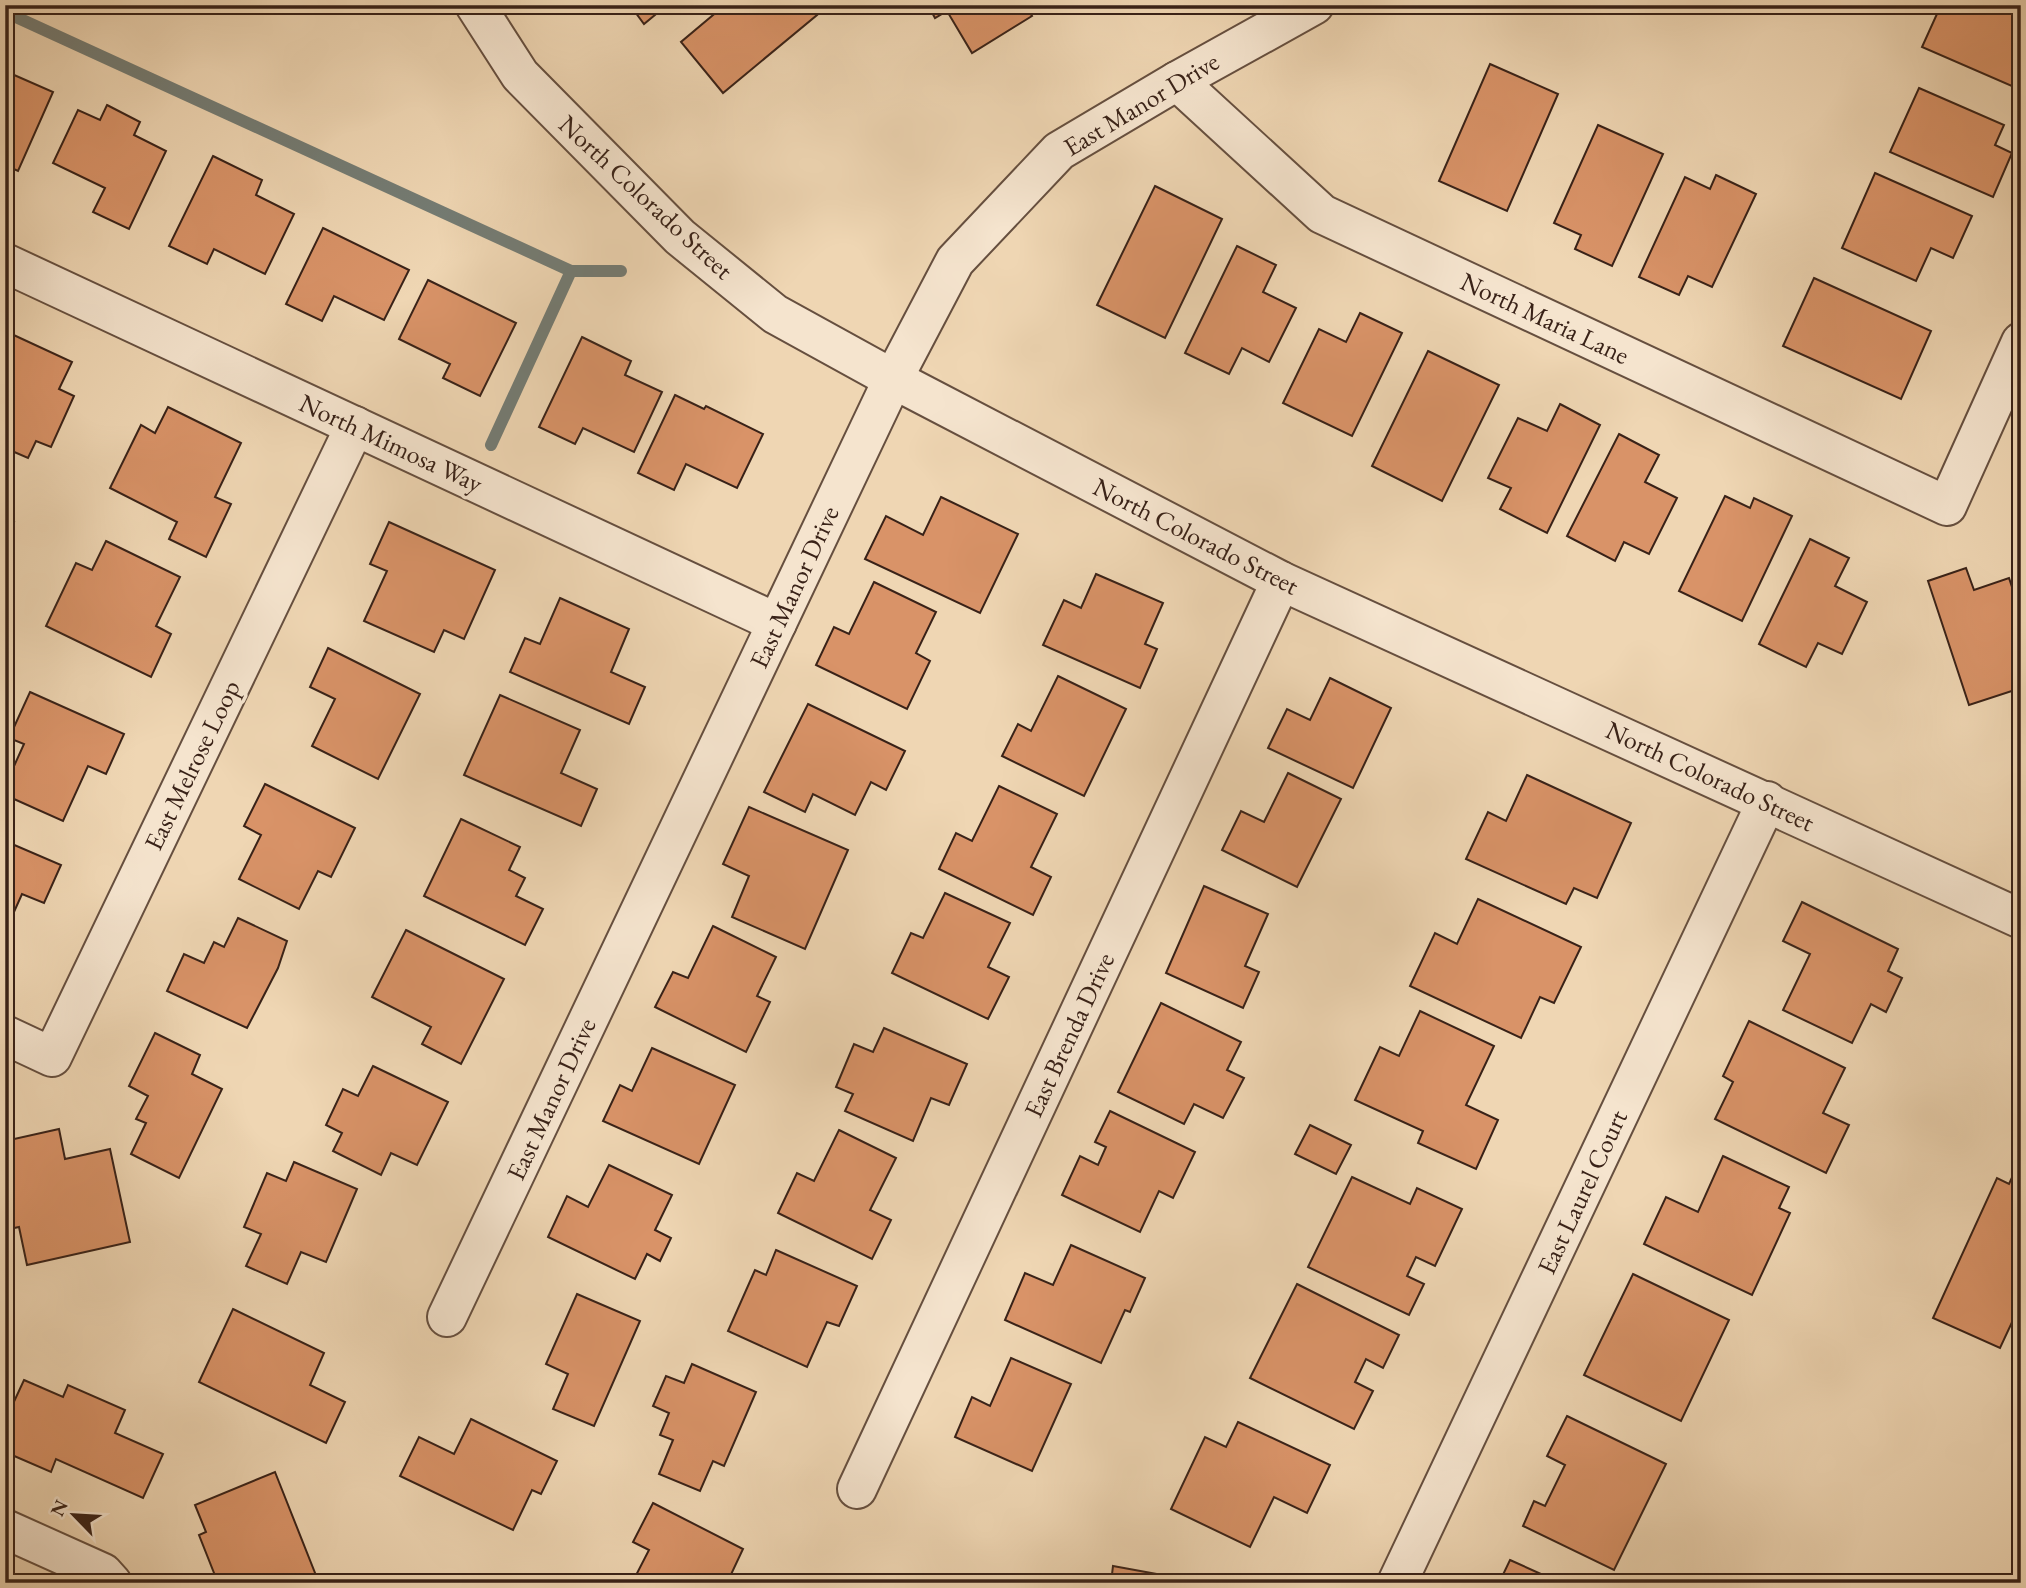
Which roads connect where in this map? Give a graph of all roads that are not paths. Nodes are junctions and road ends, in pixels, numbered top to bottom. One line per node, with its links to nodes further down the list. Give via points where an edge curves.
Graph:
1 (475, 5): 6 (street, North Colorado Street, via 520,75 680,237 775,314)
2 (1314, 5): 3 (street, East Manor Drive)
3 (1177, 81): 5 (street, North Maria Lane, via 1322,214 1947,506); 6 (street, East Manor Drive, via 1059,152 1031,181 955,261)
4 (5, 263): 7 (street, North Mimosa Way)
5 (2021, 342)
6 (893, 379): 8 (street, North Colorado Street); 9 (street, East Manor Drive)
7 (355, 426): 9 (street, North Mimosa Way); 12 (street, East Melrose Loop, via 52,1057)
8 (1281, 581): 10 (street, North Colorado Street); 14 (street, East Brenda Drive)
9 (777, 623): 13 (street, East Manor Drive)
10 (1767, 801): 11 (street, North Colorado Street); 17 (street, East Laurel Court)
11 (2021, 919)
12 (5, 1035)
13 (447, 1317)
14 (857, 1489)
15 (5, 1529): 16 (street, via 103,1573)
16 (111, 1583)
17 (1397, 1583)

